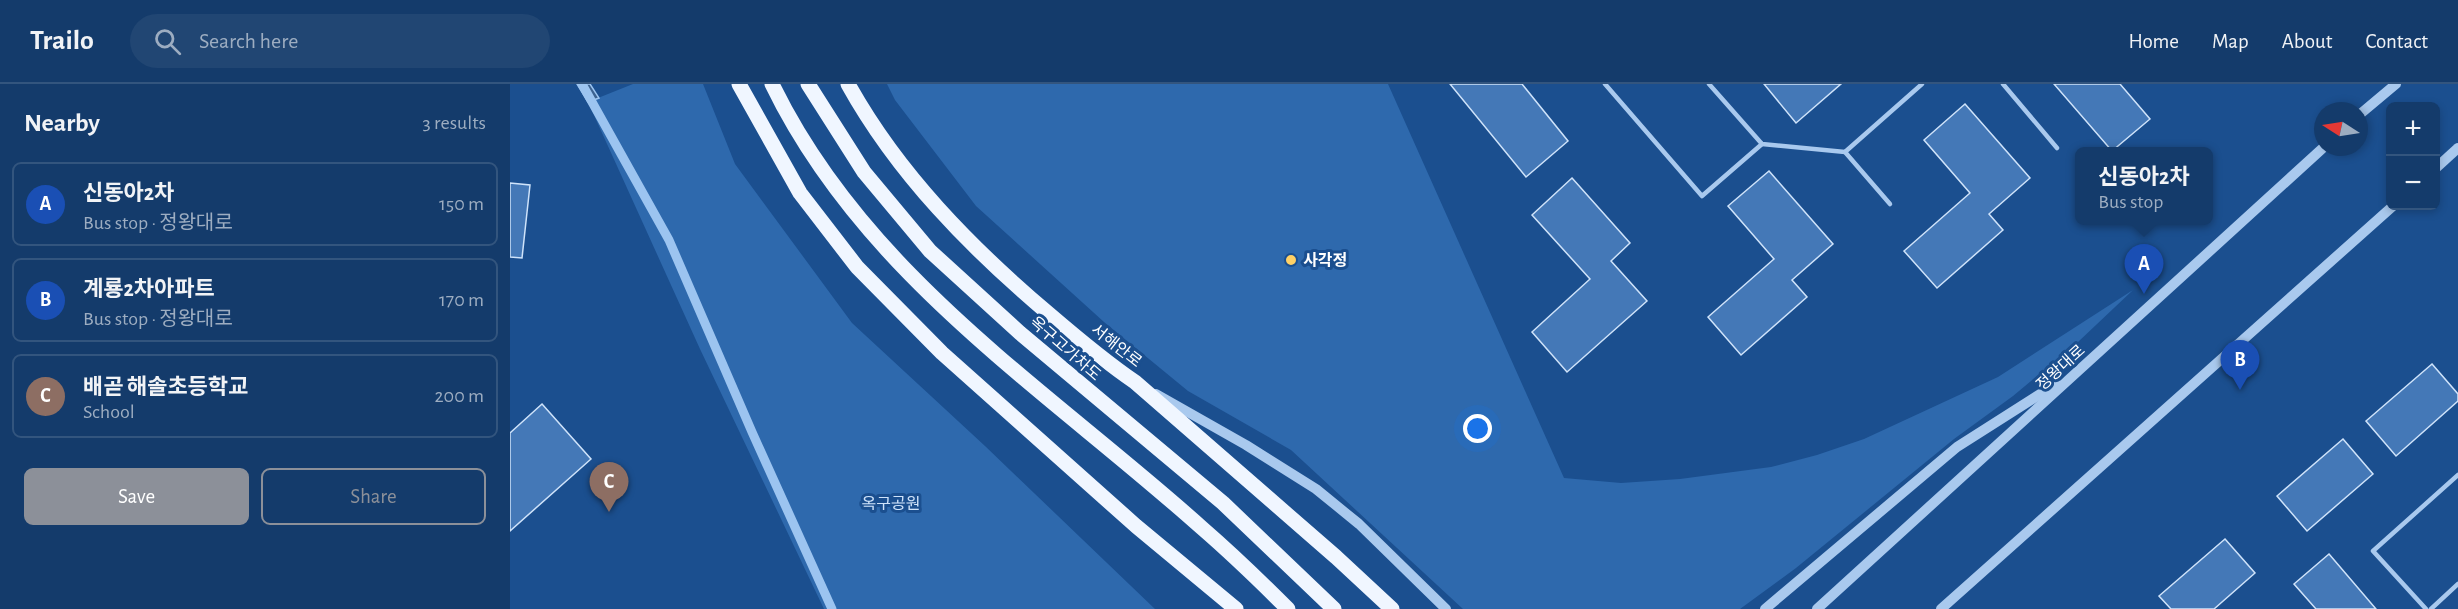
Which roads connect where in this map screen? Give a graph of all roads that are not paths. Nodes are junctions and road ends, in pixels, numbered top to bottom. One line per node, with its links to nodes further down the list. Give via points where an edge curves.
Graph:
1 (740, 84): 23 (main road, via 800,193 857,267 951,361 1136,526)
2 (772, 84): 24 (main road, via 838,191 907,273 998,357 1202,527)
3 (808, 84): 25 (main road, 옥구고가차도, via 864,172 930,251 1020,333 1223,503)
4 (848, 84): 20 (main road, 서해안로, via 862,110 922,191 945,215 999,271)
5 (1605, 84): 11 (lane, via 1702,196)
6 (1709, 84): 11 (lane)
7 (1922, 84): 14 (lane)
8 (2003, 84): 12 (lane)
9 (2396, 84): 10 (street)
10 (2368, 107)
11 (1761, 144): 14 (lane)
12 (2057, 148)
13 (2458, 148): 16 (street)
14 (1845, 152): 17 (lane)
15 (2314, 156): 19 (street, 정왕대로)
16 (2440, 164)
17 (1890, 204)
18 (2388, 210): 30 (street)
19 (2081, 368): 28 (street, via 1957,447); 29 (street, 정왕대로)
20 (1135, 382): 26 (main road, 서해안로); 27 (street, via 1316,489 1359,524)
21 (2458, 475): 31 (lane, via 2373,551)
22 (2458, 584): 32 (lane)
23 (1236, 609)
24 (1288, 609)
25 (1334, 609)
26 (1392, 609)
27 (1446, 609)
28 (1765, 609)
29 (1817, 609)
30 (1941, 609)
31 (2426, 609)
32 (2431, 609)

